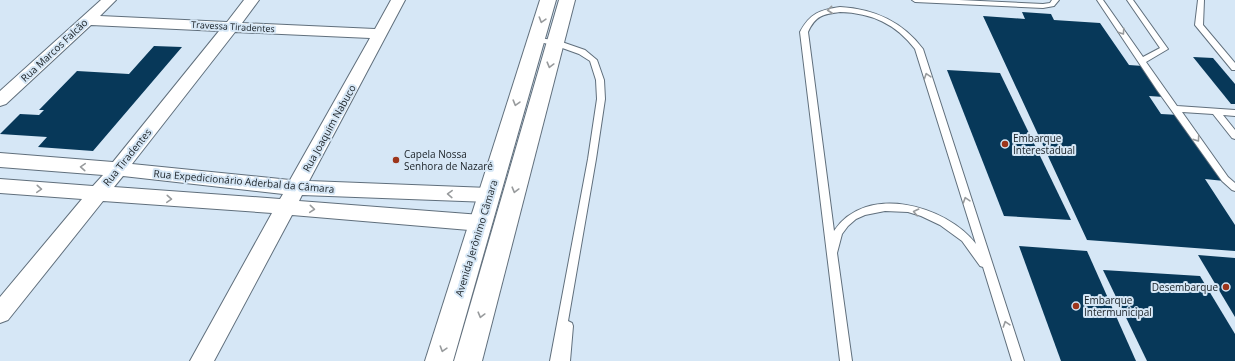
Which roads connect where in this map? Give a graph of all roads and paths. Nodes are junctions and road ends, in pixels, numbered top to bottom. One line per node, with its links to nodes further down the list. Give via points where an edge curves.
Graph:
1 (109, 0): 13 (street, Rua Marcos Falcão)
2 (252, 0): 14 (street, Rua Tiradentes)
3 (398, 0): 15 (street, Rua Joaquim Nabuco)
4 (548, 0): 16 (main road, Avenida Jerônimo Câmara, one-way to 16)
5 (567, 0): 16 (main road, Avenida Jerônimo Câmara)
6 (915, 0): 11 (lane)
7 (1056, 0): 12 (lane, via 1052,5 1043,6)
8 (1100, 0): 17 (lane, one-way to 17)
9 (1130, 0): 17 (lane, via 1164,49)
10 (1202, 0): 18 (lane, via 1199,25)
11 (955, 1): 12 (lane)
12 (1004, 2)
13 (87, 20): 14 (street, Travessa Tiradentes); 19 (street, Rua Marcos Falcão)
14 (230, 27): 15 (street, Travessa Tiradentes); 25 (street, Rua Tiradentes)
15 (380, 34): 27 (street, Rua Joaquim Nabuco)
16 (546, 41): 30 (main road, Avenida Jerônimo Câmara, one-way to 30); 32 (lane, via 582,52 593,60 600,80 601,99); 39 (main road, Avenida Jerônimo Câmara, one-way to 39)
17 (1142, 61): 20 (lane)
18 (1235, 68)
19 (0, 100)
20 (1176, 109): 21 (lane); 28 (lane, one-way to 28, via 1225,179)
21 (1216, 112): 22 (lane); 23 (lane)
22 (1235, 113)
23 (1235, 136)
24 (0, 160): 25 (street, Rua Expedicionário Aderbal da Câmara, one-way to 24)
25 (118, 169): 27 (street, Rua Expedicionário Aderbal da Câmara); 29 (street, Rua Tiradentes)
26 (0, 186): 29 (street, one-way to 29)
27 (296, 188): 30 (street, Rua Expedicionário Aderbal da Câmara, one-way to 27); 31 (street, Rua Joaquim Nabuco)
28 (1235, 188)
29 (98, 194): 31 (street, one-way to 31); 36 (street, Rua Tiradentes)
30 (489, 195): 33 (main road, Avenida Jerônimo Câmara)
31 (286, 207): 33 (street, one-way to 33); 37 (street, Rua Joaquim Nabuco)
32 (583, 209): 40 (lane); 41 (lane)
33 (481, 223): 38 (main road, Avenida Jerônimo Câmara, one-way to 38)
34 (832, 256): 35 (lane, one-way to 34, via 966,239 947,224 917,211 890,208 859,212 848,220 838,232); 35 (lane, one-way to 34, via 919,49 910,37 887,20 849,9 823,11 813,16 804,32); 42 (lane)
35 (988, 269): 43 (lane, one-way to 35)
36 (0, 313)
37 (202, 361)
38 (439, 361)
39 (468, 361)
40 (556, 361)
41 (564, 361)
42 (846, 361)
43 (1018, 361)

